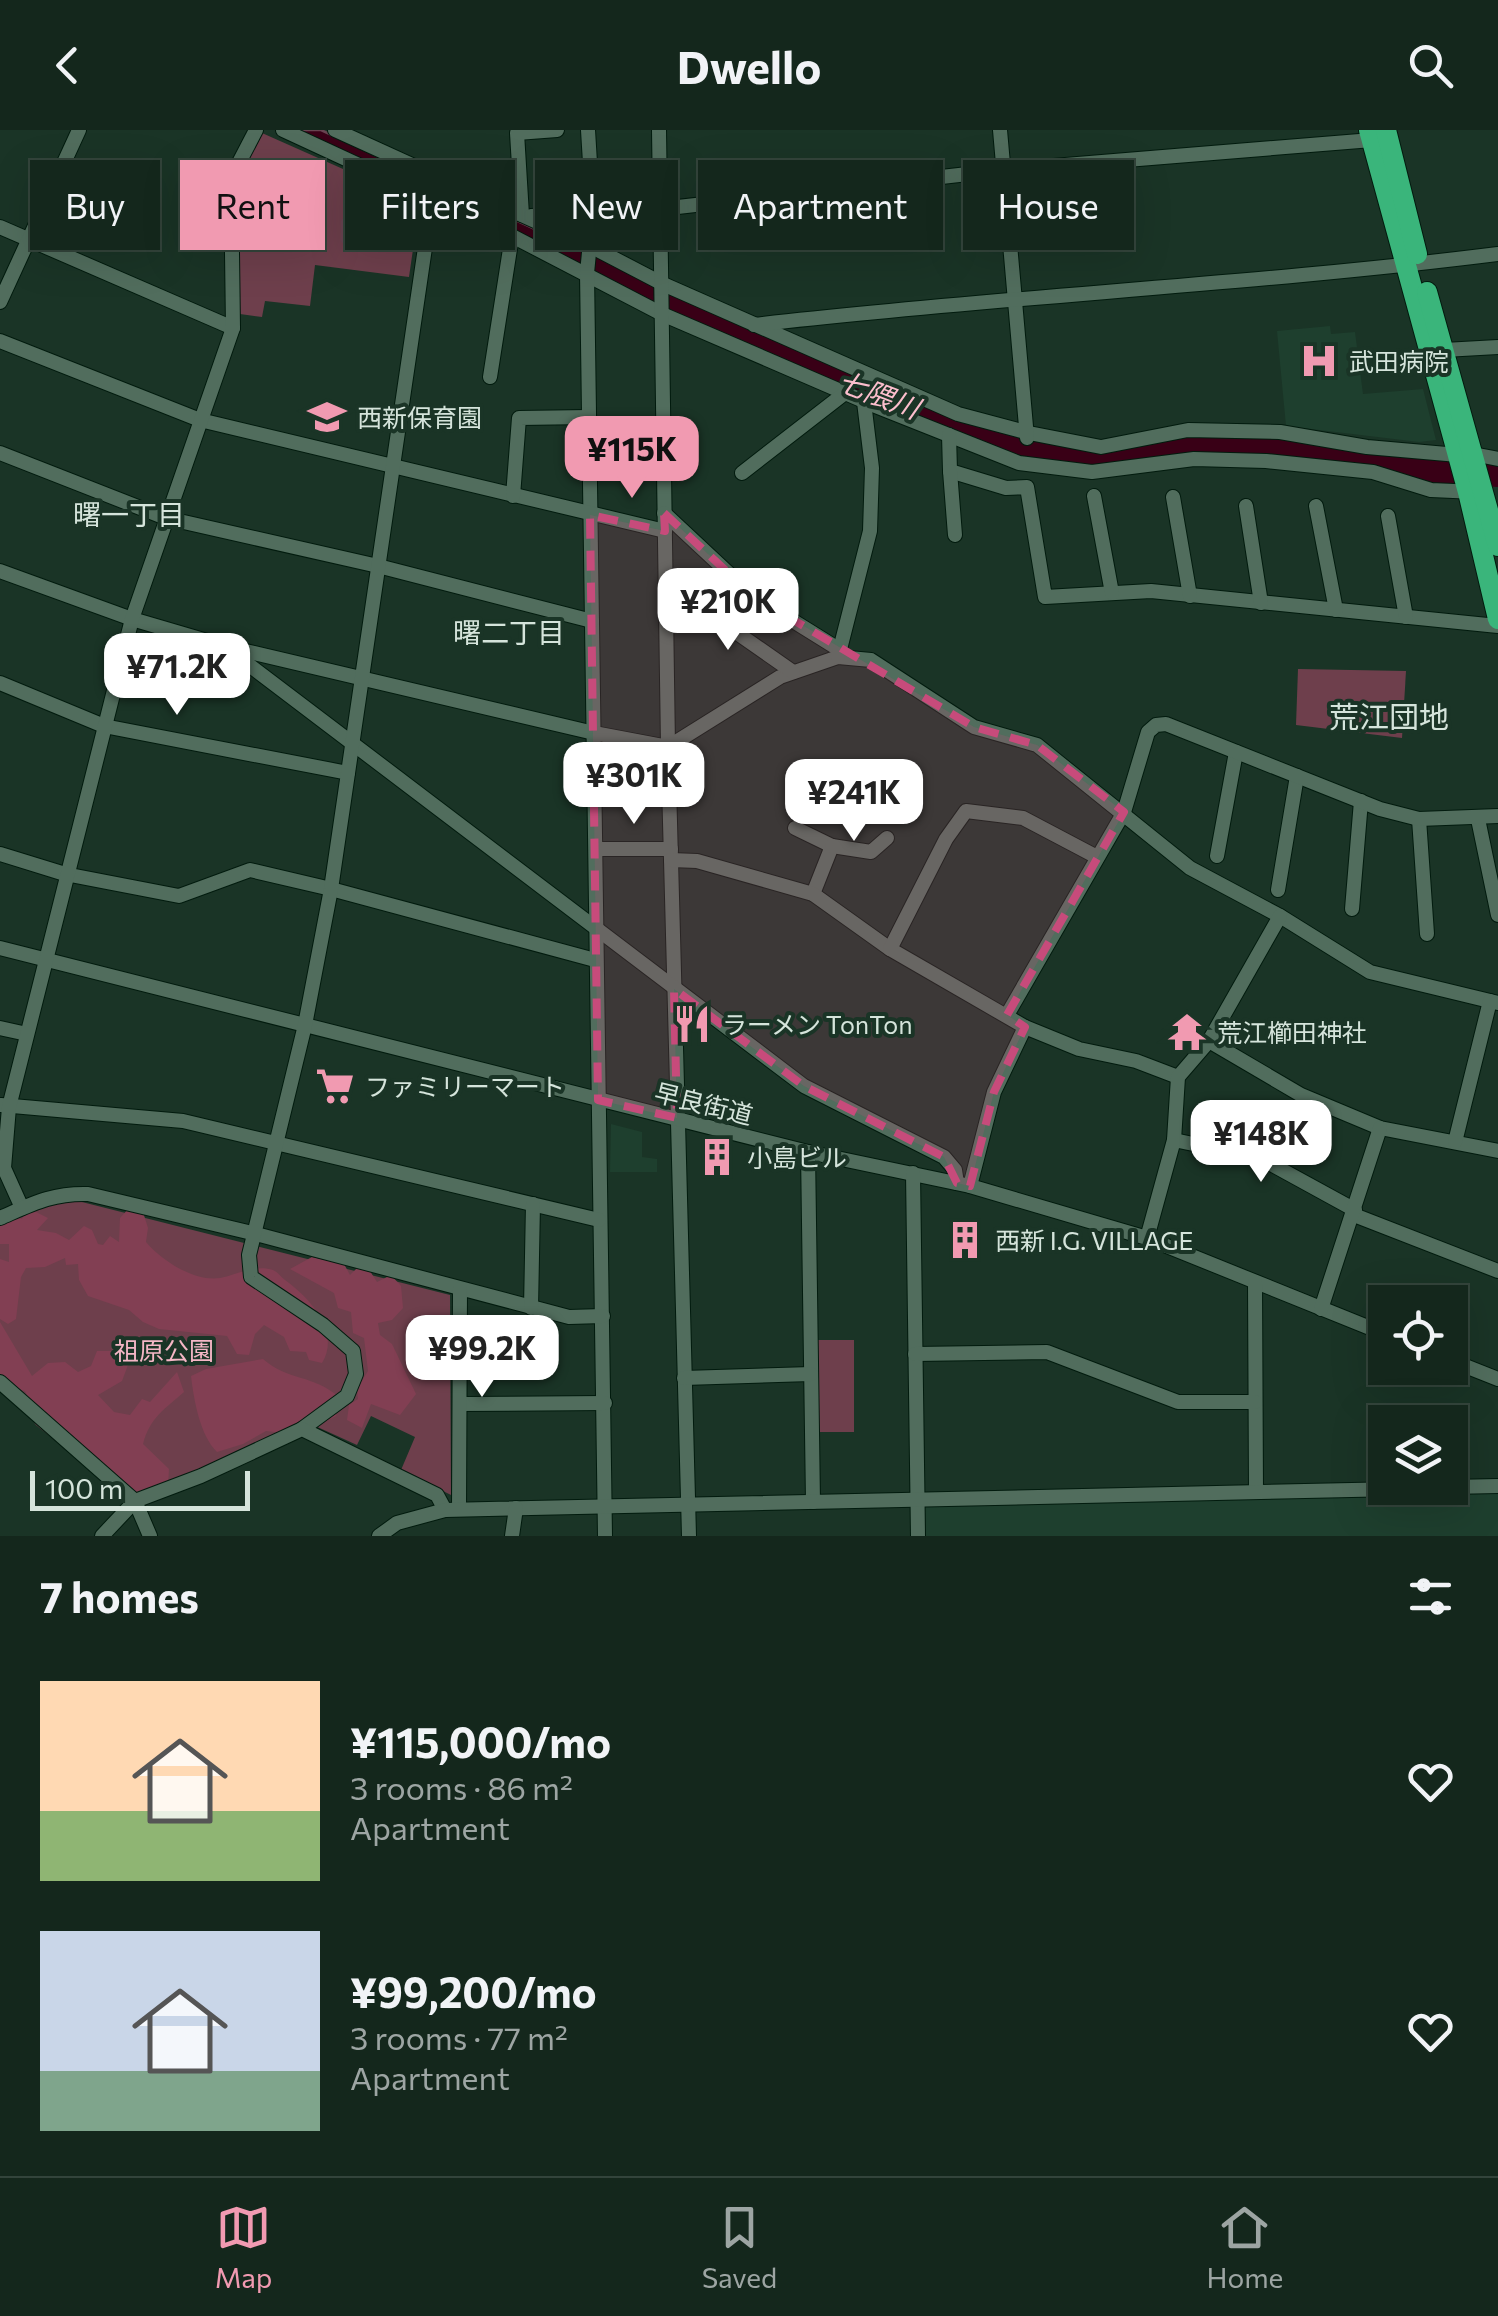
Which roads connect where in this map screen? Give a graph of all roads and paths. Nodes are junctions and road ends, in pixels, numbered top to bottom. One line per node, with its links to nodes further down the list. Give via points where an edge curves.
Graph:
1 (79, 130): 22 (street)
2 (256, 130): 36 (street, via 231,178)
3 (283, 130): 10 (street)
4 (335, 130): 18 (street)
5 (557, 130): 18 (street, via 517,133)
6 (588, 130): 11 (street)
7 (659, 130): 12 (street)
8 (1000, 130): 13 (street)
9 (1376, 133): 14 (street); 30 (highway)
10 (347, 160)
11 (590, 160)
12 (659, 160)
13 (1002, 160)
14 (1104, 160)
15 (963, 175): 16 (street)
16 (678, 207)
17 (535, 215): 18 (street)
18 (525, 216): 19 (street)
19 (535, 221)
20 (0, 227): 22 (street)
21 (515, 237): 31 (street)
22 (28, 241): 34 (street); 36 (street)
23 (425, 250): 50 (street)
24 (510, 250): 40 (street)
25 (592, 250): 31 (street)
26 (593, 250): 32 (street)
27 (661, 250): 32 (street)
28 (1010, 250): 33 (street)
29 (1498, 254): 30 (street)
30 (1413, 264): 33 (street); 39 (highway); 48 (highway)
31 (588, 270): 32 (street); 43 (street)
32 (663, 299): 35 (street); 41 (street); 59 (street)
33 (1015, 299): 35 (street); 46 (street)
34 (0, 302)
35 (754, 325): 46 (street)
36 (233, 328): 44 (street)
37 (0, 341): 44 (street)
38 (1498, 347): 39 (street)
39 (1444, 350): 48 (highway)
40 (490, 377)
41 (845, 393): 42 (street); 52 (street)
42 (868, 404): 45 (street); 79 (street, via 870,531)
43 (589, 417): 54 (street, via 519,418); 60 (street)
44 (200, 420): 50 (street); 62 (street)
45 (949, 436): 46 (street); 51 (street)
46 (1024, 447): 48 (street, via 1101,447 1188,430 1280,432); 53 (street, via 1092,472 1266,460 1373,472 1431,490)
47 (0, 452): 62 (street)
48 (1466, 456): 49 (street); 53 (highway)
49 (1498, 459)
50 (393, 466): 54 (street); 66 (street)
51 (950, 471): 64 (street); 68 (street, via 1006,488 1026,487 1045,597)
52 (742, 473)
53 (1475, 489): 65 (highway); 75 (highway)
54 (512, 496): 60 (street)
55 (1094, 496): 68 (street)
56 (1173, 496): 69 (street)
57 (1246, 506): 70 (street)
58 (1316, 506): 72 (street)
59 (664, 513): 63 (street); 79 (street, via 753,596)
60 (590, 515): 63 (street); 76 (street)
61 (1388, 516): 73 (street)
62 (166, 518): 66 (street); 74 (street)
63 (664, 530): 71 (street)
64 (955, 535)
65 (1498, 546)
66 (378, 566): 76 (street); 81 (street)
67 (0, 571): 74 (street)
68 (1112, 592): 69 (street)
69 (1190, 596): 70 (street)
70 (1261, 603): 72 (street)
71 (667, 606): 80 (street, via 687,598); 86 (street)
72 (1336, 610): 73 (street)
73 (1406, 617): 77 (street)
74 (132, 618): 78 (street); 83 (street)
75 (1498, 619)
76 (592, 620): 84 (street)
77 (1498, 626)
78 (224, 646): 81 (street); 85 (street)
79 (839, 654): 80 (street); 91 (street, via 871,660 974,727 1037,745)
80 (793, 672): 86 (street)
81 (361, 677): 84 (street); 85 (street)
82 (0, 684): 83 (street)
83 (104, 726): 88 (street); 103 (street)
84 (594, 733): 86 (street); 98 (street)
85 (352, 746): 88 (street); 110 (street)
86 (668, 747): 100 (street)
87 (1236, 752): 89 (street); 91 (street, via 1156,726 1148,732); 102 (street)
88 (348, 773): 104 (street)
89 (1297, 776): 90 (street); 105 (street)
90 (1361, 801): 93 (street); 107 (street)
91 (1124, 812): 101 (street); 109 (street, via 1190,868)
92 (1498, 816): 94 (street)
93 (1419, 819): 94 (street); 111 (street)
94 (1478, 819): 108 (street)
95 (795, 828): 97 (street)
96 (886, 838): 97 (street, via 871,852)
97 (832, 846): 106 (street)
98 (596, 848): 100 (street); 110 (street)
99 (0, 854): 103 (street)
100 (671, 855): 106 (street); 116 (street)
101 (1097, 856): 113 (street, via 1023,818 966,811); 118 (street)
102 (1217, 856)
103 (65, 874): 104 (street, via 180,896 250,870); 114 (street)
104 (331, 889): 115 (street); 119 (street)
105 (1278, 890)
106 (814, 894): 113 (street)
107 (1352, 909)
108 (1498, 915)
109 (1280, 916): 117 (street, via 1370,972); 123 (street)
110 (596, 930): 115 (street); 116 (street)
111 (1427, 934)
112 (0, 948): 114 (street, 早良街道)
113 (890, 949): 118 (street)
114 (46, 960): 119 (street, 早良街道); 122 (street)
115 (595, 960): 125 (street)
116 (674, 989): 127 (street); 135 (street, via 804,1086 944,1157)
117 (1494, 1002): 131 (street)
118 (1007, 1015): 120 (street)
119 (305, 1025): 125 (street, 早良街道); 130 (street)
120 (1025, 1027): 124 (street); 135 (street, via 994,1092)
121 (0, 1028): 122 (street)
122 (27, 1034): 126 (street)
123 (1209, 1040): 124 (street); 128 (street, via 1301,1095)
124 (1178, 1077): 129 (street)
125 (598, 1100): 127 (street, 早良街道); 140 (street)
126 (4, 1106): 130 (street, via 183,1122); 137 (street, via 4,1168)
127 (677, 1118): 133 (street, 早良街道); 153 (street)
128 (1380, 1128): 131 (street); 138 (street)
129 (1174, 1140): 138 (street, via 1260,1158); 142 (street)
130 (277, 1142): 136 (street); 141 (street)
131 (1455, 1142): 132 (street)
132 (1498, 1151)
133 (808, 1152): 134 (street, 早良街道); 152 (street)
134 (913, 1173): 135 (street, 早良街道); 150 (street)
135 (964, 1184): 142 (street, 早良街道)
136 (533, 1204): 140 (street); 146 (street)
137 (22, 1208): 139 (street); 141 (street, via 63,1193 88,1194)
138 (1354, 1212): 143 (street); 147 (street)
139 (0, 1218)
140 (599, 1220): 148 (street)
141 (256, 1234): 145 (street); 159 (street, via 252,1277 352,1352 356,1374 347,1396)
142 (1146, 1238): 144 (street, 早良街道)
143 (1498, 1270)
144 (1255, 1282): 147 (street, 早良街道); 156 (street)
145 (460, 1289): 146 (street); 158 (street)
146 (531, 1308): 148 (street)
147 (1321, 1310): 149 (street, 早良街道)
148 (603, 1316): 157 (street)
149 (1368, 1328)
150 (916, 1354): 156 (street, via 1046,1352 1178,1402); 165 (street)
151 (1468, 1367): 154 (street)
152 (811, 1374): 153 (street); 166 (street)
153 (684, 1378): 167 (street)
154 (1498, 1379)
155 (0, 1382): 164 (street)
156 (1255, 1402): 163 (street)
157 (604, 1403): 158 (street); 168 (street)
158 (460, 1404): 170 (street)
159 (302, 1428): 164 (street); 170 (street, via 437,1496)
160 (1498, 1486): 161 (street)
161 (1468, 1487)
162 (1368, 1490): 163 (street)
163 (1256, 1492): 165 (street)
164 (135, 1500): 171 (street); 172 (street)
165 (917, 1500): 166 (street); 177 (street)
166 (813, 1502): 167 (street)
167 (688, 1504): 168 (street); 176 (street)
168 (606, 1506): 169 (street); 175 (street)
169 (516, 1508): 170 (street); 174 (street)
170 (452, 1510): 173 (street, via 396,1523)
171 (102, 1536)
172 (150, 1536)
173 (379, 1536)
174 (512, 1536)
175 (606, 1536)
176 (689, 1536)
177 (918, 1536)

